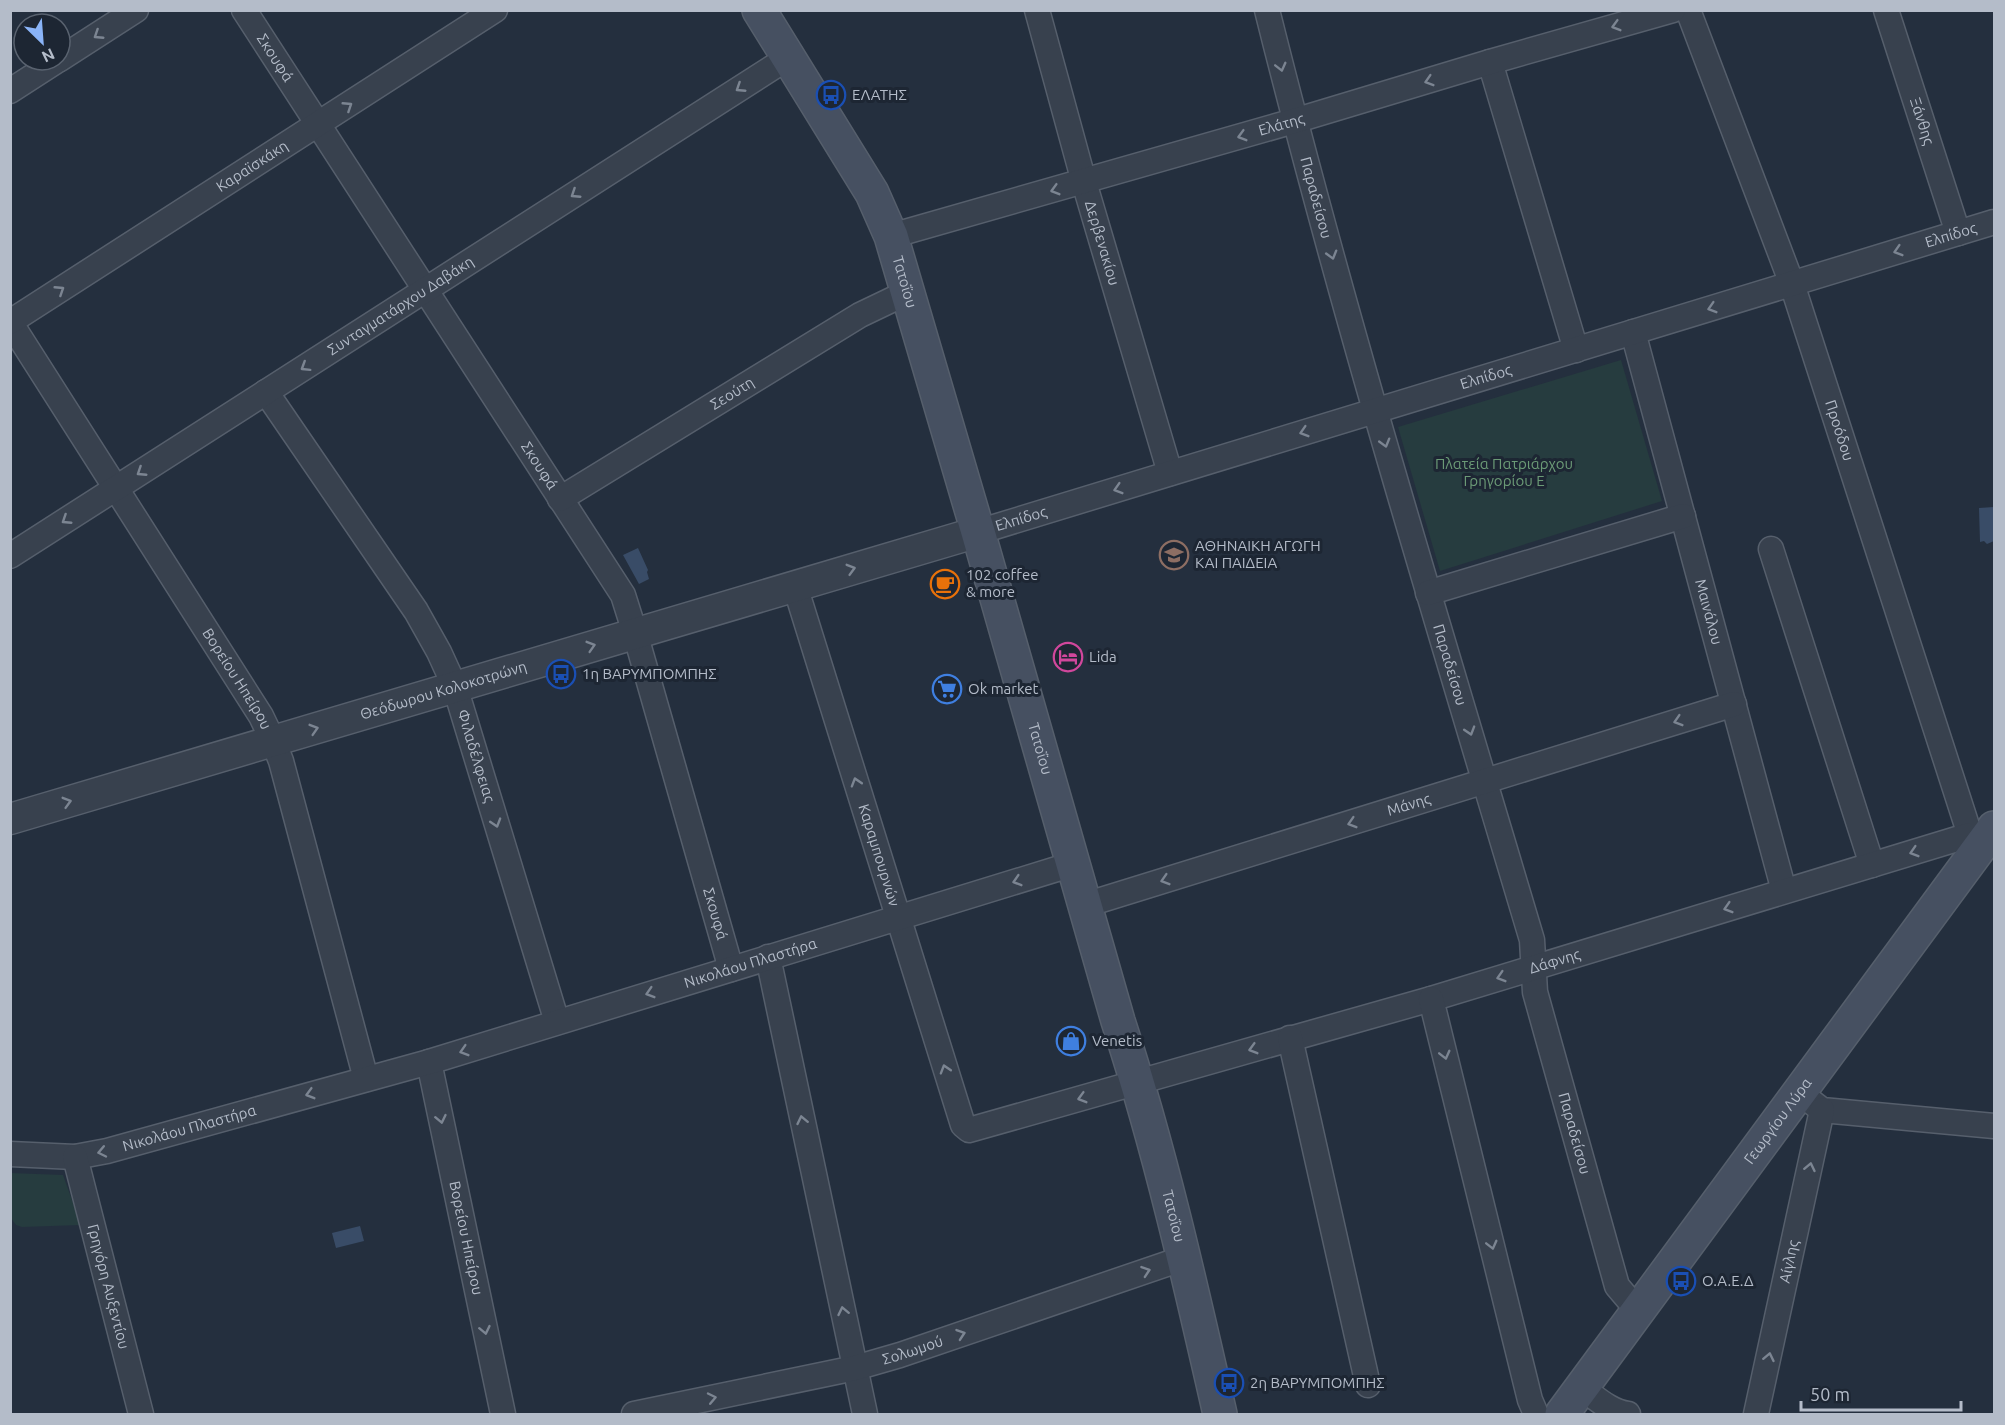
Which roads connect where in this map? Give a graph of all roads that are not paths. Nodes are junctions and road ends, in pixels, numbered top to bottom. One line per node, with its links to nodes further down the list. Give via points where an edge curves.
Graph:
1 (136, 10): 10 (street, one-way to 10)
2 (244, 10): 16 (street, Σκουφά)
3 (495, 10): 16 (street, Καραϊσκάκη, one-way to 3)
4 (759, 10): 11 (main road, Τατοΐου)
5 (1037, 10): 17 (street, Δερβενακίου)
6 (1267, 10): 15 (street, Παραδείσου, one-way to 15)
7 (1672, 10): 12 (street, Ελάτης, one-way to 12)
8 (1688, 10): 21 (street, Προόδου)
9 (1886, 10): 19 (street, Ξάνθης)
10 (72, 51)
11 (789, 57): 20 (main road, Τατοΐου, via 872,193); 22 (street, Συνταγματάρχου Δαβάκη, one-way to 22)
12 (1490, 62): 15 (street, Ελάτης, one-way to 15); 26 (street)
13 (39, 72): 14 (street)
14 (10, 91)
15 (1294, 121): 17 (street, Ελάτης, one-way to 17); 28 (street, Παραδείσου, one-way to 28)
16 (318, 126): 22 (street, Σκουφά); 24 (street, Καραϊσκάκη, one-way to 16)
17 (1084, 182): 20 (street, Ελάτης, one-way to 20); 29 (street, Δερβενακίου)
18 (1995, 222): 19 (street, Ελπίδος)
19 (1958, 233): 21 (street, Ελπίδος, one-way to 21)
20 (891, 236): 23 (main road, Τατοΐου)
21 (1792, 284): 25 (street, Ελπίδος, one-way to 25); 44 (street, Προόδου)
22 (425, 291): 27 (street, Συνταγματάρχου Δαβάκη, one-way to 27); 31 (street, Σκουφά)
23 (908, 292): 31 (street, Σεούτη, via 860,315); 33 (main road, Τατοΐου)
24 (10, 322): 30 (street, Βορείου Ηπείρου)
25 (1633, 332): 26 (street, Ελπίδος); 32 (street, Μαινάλου)
26 (1576, 350): 28 (street, Ελπίδος)
27 (266, 392): 30 (street, Συνταγματάρχου Δαβάκη, one-way to 30); 39 (street, Φιλαδέλφειας, via 416,611)
28 (1376, 411): 29 (street, Ελπίδος, one-way to 29); 37 (street, Παραδείσου, one-way to 37)
29 (1170, 473): 33 (street, Ελπίδος, one-way to 33)
30 (116, 488): 35 (street, Συνταγματάρχου Δαβάκη, one-way to 35); 41 (street, Βορείου Ηπείρου)
31 (560, 499): 38 (street, Σκουφά, via 623,596)
32 (1683, 516): 37 (street); 40 (street, Μαινάλου)
33 (978, 532): 36 (street, Θεόδωρου Κολοκοτρώνη, one-way to 33); 45 (main road, Τατοΐου)
34 (1771, 549): 46 (street)
35 (10, 556)
36 (795, 586): 38 (street, Θεόδωρου Κολοκοτρώνη); 49 (street, Καραμπουρνών, one-way to 36)
37 (1428, 593): 42 (street, Παραδείσου, one-way to 42)
38 (635, 633): 39 (street, Θεόδωρου Κολοκοτρώνη, one-way to 38); 52 (street, Σκουφά)
39 (455, 687): 41 (street, Θεόδωρου Κολοκοτρώνη, one-way to 39); 54 (street, Φιλαδέλφειας, one-way to 54)
40 (1734, 704): 42 (street, Μάνης, one-way to 42); 47 (street, Μαινάλου)
41 (273, 741): 43 (street, Θεόδωρου Κολοκοτρώνη, one-way to 41); 57 (street, Βορείου Ηπείρου)
42 (1485, 782): 48 (street, Μάνης, one-way to 48); 51 (street, Παραδείσου, via 1532,940)
43 (10, 819)
44 (1988, 833): 46 (street, Δάφνης, one-way to 46); 59 (main road, Γεωργίου Λύρα)
45 (1073, 864): 48 (main road, Τατοΐου); 49 (street, Νικολάου Πλαστήρα, one-way to 49)
46 (1872, 865): 47 (street, Δάφνης)
47 (1784, 891): 51 (street, Δάφνης, one-way to 51)
48 (1085, 905): 58 (main road, Τατοΐου)
49 (898, 918): 50 (street, Νικολάου Πλαστήρα); 60 (street, Καραμπουρνών, one-way to 49)
50 (768, 957): 52 (street, Νικολάου Πλαστήρα); 66 (street, one-way to 50)
51 (1534, 967): 53 (street, Δάφνης, one-way to 53); 65 (street, Παραδείσου, via 1535,992 1617,1286)
52 (731, 969): 54 (street, Νικολάου Πλαστήρα, one-way to 54)
53 (1431, 999): 55 (street, Δάφνης); 74 (street, one-way to 74)
54 (557, 1022): 56 (street, Νικολάου Πλαστήρα, one-way to 56)
55 (1290, 1038): 58 (street, Δάφνης, one-way to 58); 67 (street)
56 (429, 1062): 57 (street, Νικολάου Πλαστήρα); 70 (street, Βορείου Ηπείρου, one-way to 70)
57 (366, 1079): 63 (street, Νικολάου Πλαστήρα, one-way to 63)
58 (1138, 1082): 60 (street, Δάφνης, one-way to 60, via 969,1130); 64 (main road, Τατοΐου)
59 (1811, 1102): 61 (street); 65 (main road, Γεωργίου Λύρα); 77 (street, Αίγλης, one-way to 59)
60 (963, 1125)
61 (1995, 1126)
62 (10, 1154): 63 (street, Νικολάου Πλαστήρα)
63 (75, 1157): 69 (street, Γρηγόρη Αυξεντίου)
64 (1184, 1258): 66 (street, Σολωμού, one-way to 64); 73 (main road, Τατοΐου)
65 (1639, 1312): 68 (main road, Γεωργίου Λύρα)
66 (855, 1368): 71 (street, Σολωμού, one-way to 66); 72 (street)
67 (1368, 1385)
68 (1582, 1388): 75 (main road, Γεωργίου Λύρα); 76 (street, via 1603,1404)
69 (141, 1414)
70 (503, 1414)
71 (634, 1414)
72 (865, 1414)
73 (1220, 1414)
74 (1536, 1414)
75 (1562, 1414)
76 (1628, 1414)
77 (1756, 1414)

